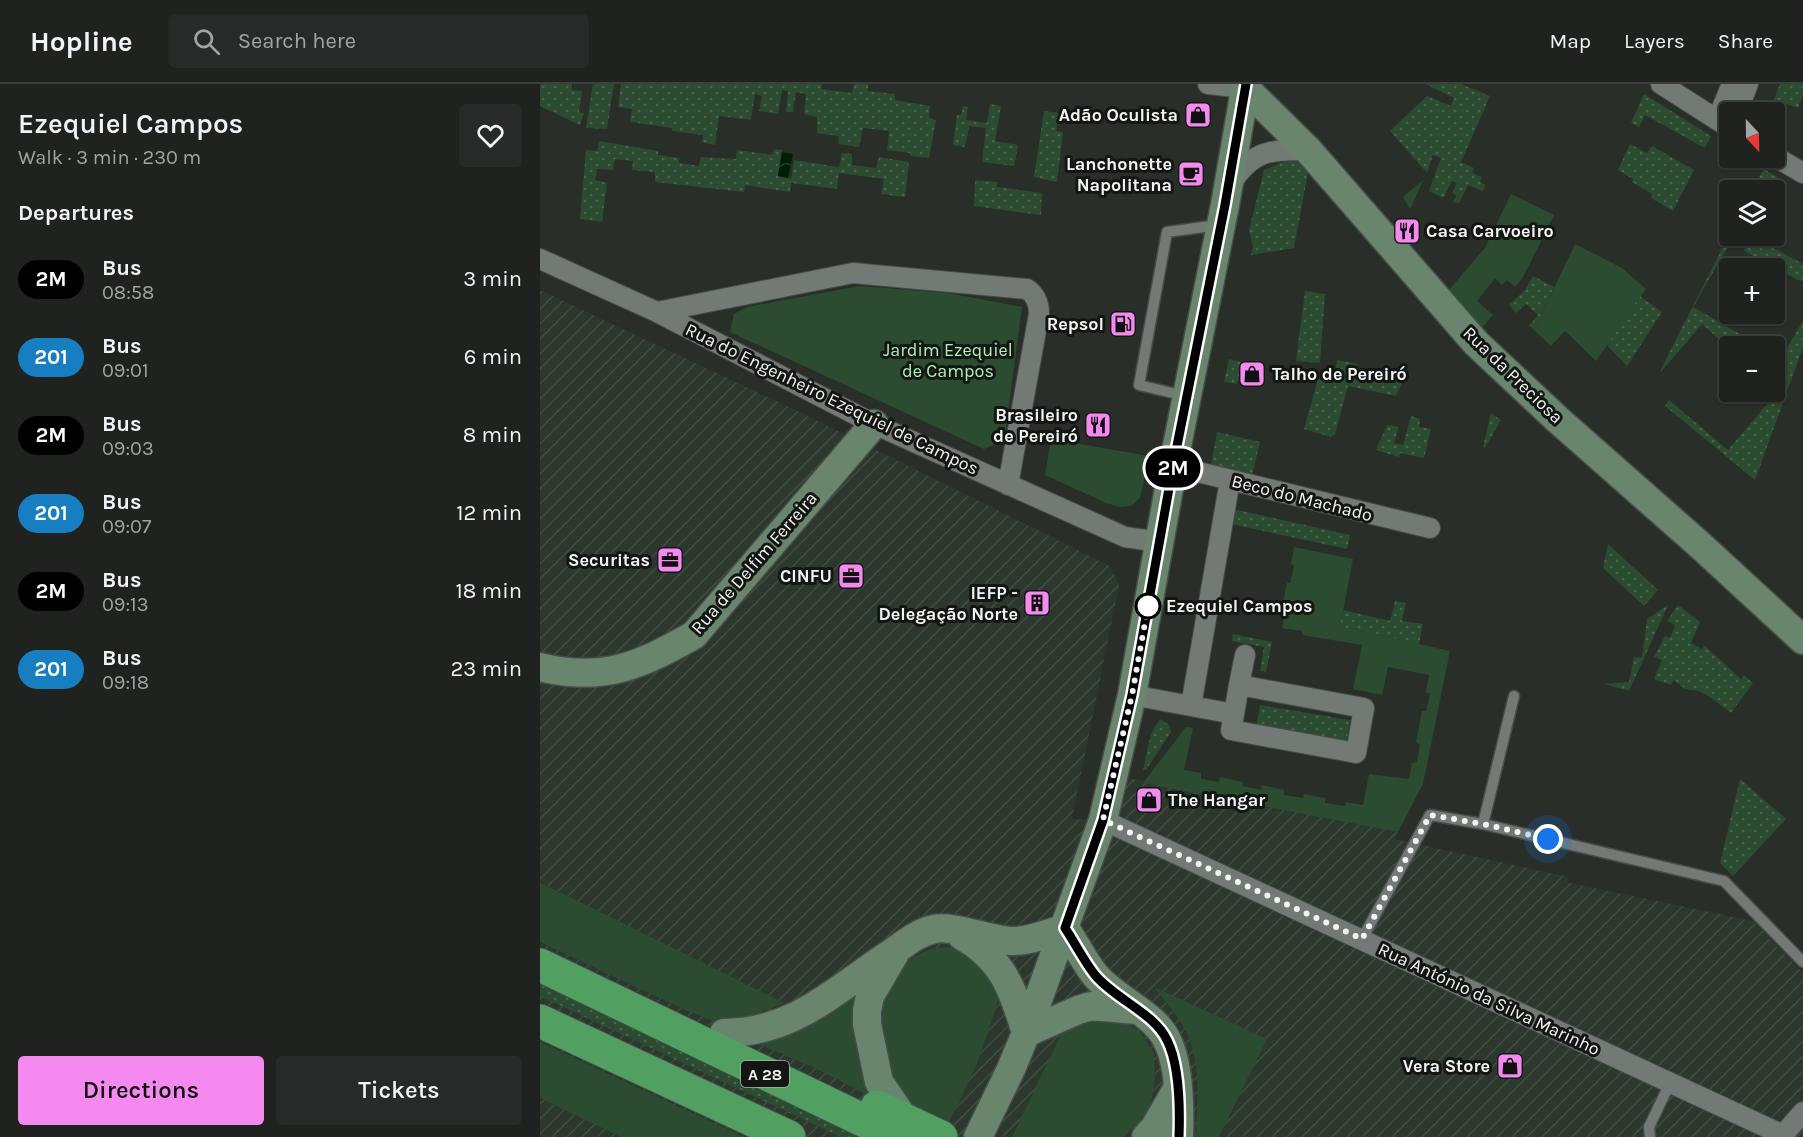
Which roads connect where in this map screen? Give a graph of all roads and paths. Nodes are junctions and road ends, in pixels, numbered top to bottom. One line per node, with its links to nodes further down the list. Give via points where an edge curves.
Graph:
1 (1208, 84): 5 (street)
2 (1661, 84): 8 (street)
3 (1732, 84): 6 (street)
4 (1748, 84): 7 (street)
5 (1244, 85): 9 (main road, Rua da Preciosa); 12 (main road)
6 (1728, 102)
7 (1741, 102)
8 (1719, 121)
9 (1308, 150): 12 (street, via 1266,152 1238,172); 23 (main road, Rua da Preciosa, via 1476,343)
10 (1785, 162): 11 (street)
11 (1803, 173)
12 (1227, 192): 13 (main road)
13 (1221, 225): 16 (main road); 16 (lane, via 1167,232 1139,385)
14 (540, 259): 15 (street, Rua do Engenheiro Ezequiel de Campos)
15 (657, 312): 17 (street, Rua do Engenheiro Ezequiel de Campos); 20 (street, Rua do Engenheiro Ezequiel de Campos, via 853,273 1027,289 1037,300 1039,314)
16 (1188, 397): 18 (main road)
17 (874, 424): 20 (street, Rua do Engenheiro Ezequiel de Campos); 25 (main road, Rua de Delfim Ferreira, via 694,635 654,658 608,672)
18 (1173, 466): 19 (street, Beco do Machado); 22 (main road)
19 (1230, 480): 21 (street, Beco do Machado); 29 (street)
20 (1008, 485): 22 (street, Rua do Engenheiro Ezequiel de Campos, via 1125,537)
21 (1430, 528)
22 (1159, 542): 27 (main road)
23 (1803, 640)
24 (1245, 655): 26 (street)
25 (540, 667)
26 (1239, 685): 30 (street); 30 (street, via 1364,708 1356,753 1231,730)
27 (1132, 695): 29 (street); 31 (main road)
28 (1514, 696): 32 (lane)
29 (1191, 706): 30 (street)
30 (1234, 714)
31 (1103, 820): 33 (main road); 35 (street, Rua António da Silva Marinho)
32 (1483, 824): 35 (lane, via 1430,815); 37 (lane, via 1724,880)
33 (1065, 928): 34 (main road, via 1014,941); 39 (main road, via 1096,976); 43 (main road)
34 (951, 930): 36 (main road, via 936,929); 43 (main road, via 992,957 1005,976)
35 (1362, 939): 44 (street, Rua António da Silva Marinho)
36 (898, 948): 42 (main road, via 795,1018 768,1029); 47 (main road, via 870,996 867,1024 879,1082)
37 (1803, 962)
38 (540, 965): 40 (highway, A 28)
39 (1136, 1010): 43 (main road, via 1091,1006); 45 (main road, via 1159,1028 1167,1040)
40 (633, 1011): 42 (highway, via 670,1009); 47 (highway, A 28)
41 (540, 1021): 48 (highway, A 28)
42 (724, 1033): 47 (highway)
43 (1026, 1033): 50 (main road)
44 (1670, 1083): 46 (street, Rua António da Silva Marinho, via 1783,1135); 53 (lane, via 1649,1127)
45 (1177, 1089): 51 (main road); 52 (main road)
46 (1803, 1112)
47 (902, 1129): 49 (highway)
48 (789, 1137)
49 (941, 1137)
50 (978, 1137)
51 (1146, 1137)
52 (1179, 1137)
53 (1650, 1137)

